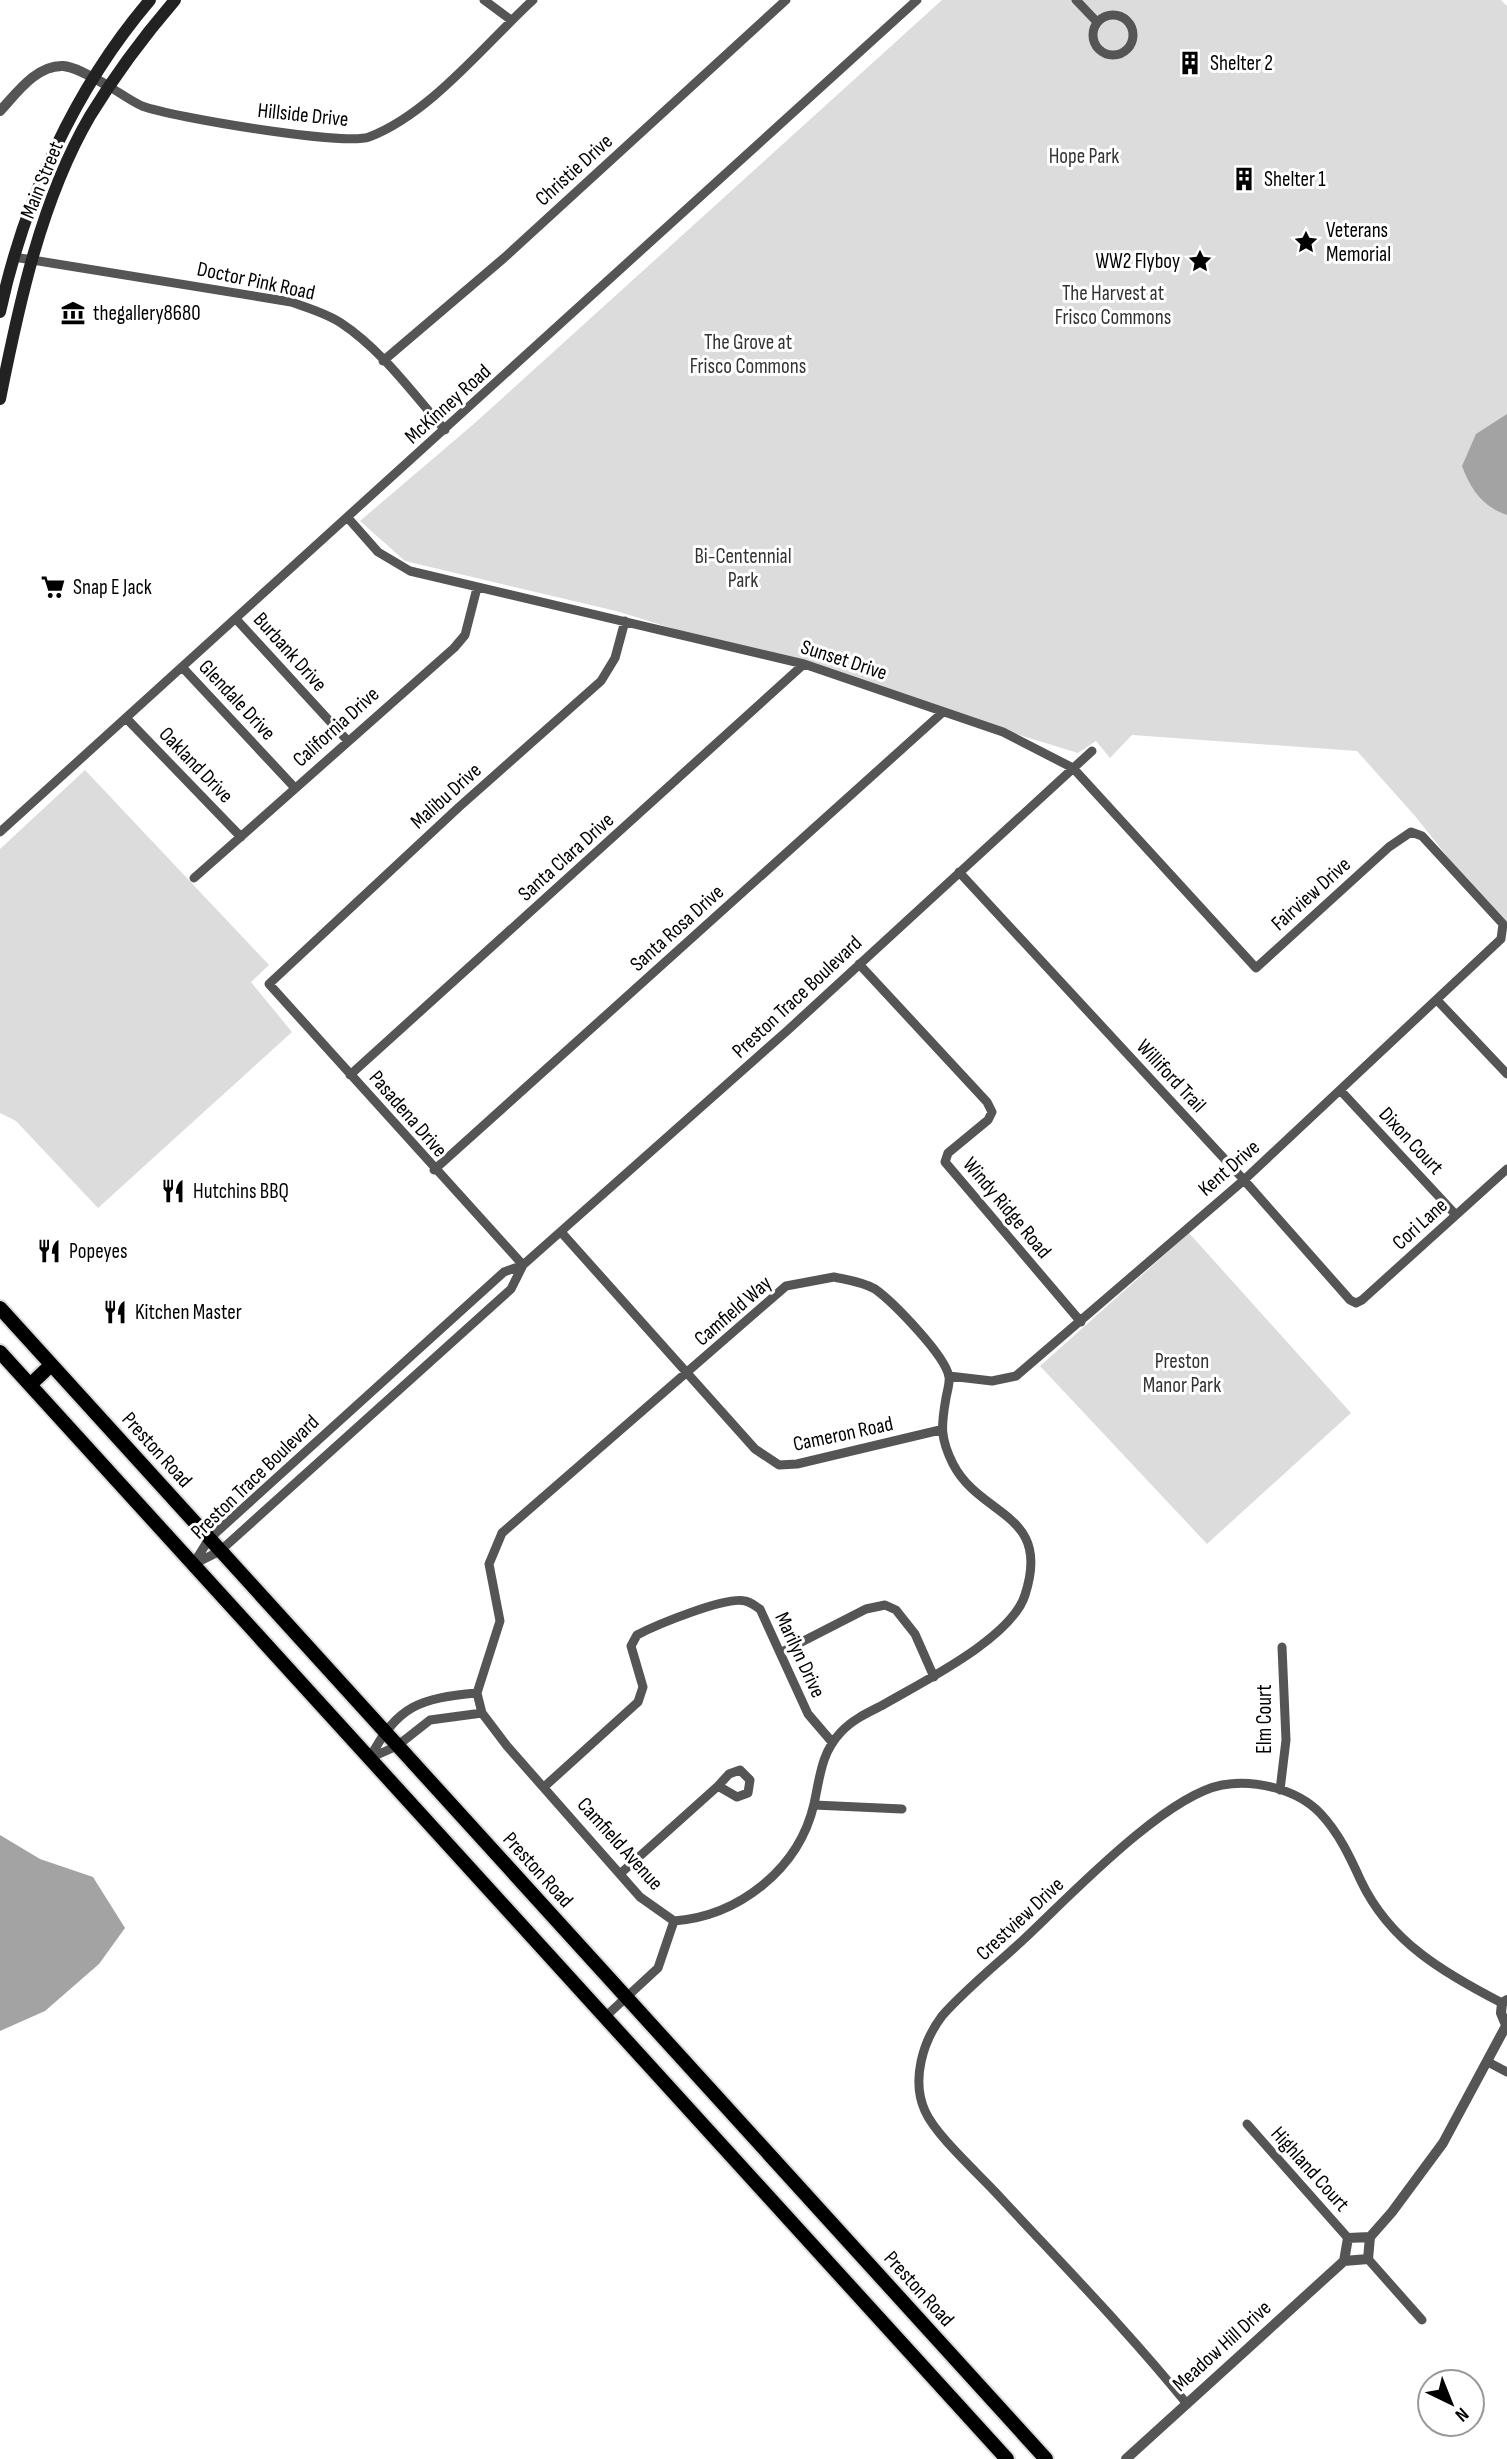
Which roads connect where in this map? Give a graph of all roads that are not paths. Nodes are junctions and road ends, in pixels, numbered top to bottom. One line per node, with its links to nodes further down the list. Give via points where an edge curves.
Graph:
1 (150, 0): 10 (main road, Main Street)
2 (175, 0): 11 (main road, Main Street)
3 (484, 0): 8 (street)
4 (533, 0): 8 (street, Hillside Drive)
5 (786, 0): 16 (street, Christie Drive, via 504,258)
6 (917, 0): 18 (street, McKinney Road)
7 (1076, 0): 9 (street)
8 (511, 20): 11 (street, Hillside Drive, via 428,99 367,138 241,126 166,112 141,105)
9 (1097, 22): 9 (street, via 1111,15 1129,22 1133,36 1127,50 1113,56 1099,50 1093,37)
10 (94, 79): 11 (street); 12 (street, via 64,66 46,69 23,85); 13 (main road, Main Street, via 42,174)
11 (110, 87): 14 (main road, Main Street, via 89,118 57,186)
12 (0, 111)
13 (14, 257): 14 (street, Doctor Pink Road); 15 (main road, Main Street)
14 (32, 261): 16 (street, Doctor Pink Road, via 290,302 341,323); 17 (main road, Main Street)
15 (0, 312)
16 (383, 361): 18 (street, Doctor Pink Road)
17 (0, 399)
18 (445, 430): 19 (street, McKinney Road)
19 (348, 518): 20 (street, Sunset Drive, via 400,566); 21 (street, McKinney Road)
20 (477, 588): 22 (street, Sunset Drive); 27 (street, California Drive, via 471,618 459,641)
21 (236, 619): 24 (street, McKinney Road); 27 (street, Burbank Drive)
22 (625, 621): 23 (street, Sunset Drive); 38 (street, Malibu Drive, via 615,658 601,681)
23 (804, 664): 25 (street, Sunset Drive); 41 (street, Santa Clara Drive)
24 (183, 668): 26 (street, McKinney Road); 30 (street, Glendale Drive)
25 (943, 712): 29 (street, Sunset Drive, via 1003,732); 44 (street, Santa Rosa Drive)
26 (126, 718): 31 (street, McKinney Road); 32 (street, Oakland Drive)
27 (347, 740): 30 (street, California Drive)
28 (1092, 751): 29 (street, Preston Trace Boulevard)
29 (1073, 768): 33 (street, Preston Trace Boulevard); 37 (street, Sunset Drive)
30 (295, 788): 32 (street, California Drive)
31 (0, 832)
32 (241, 837): 34 (street, California Drive)
33 (959, 873): 36 (street, Preston Trace Boulevard); 45 (street, Williford Trail)
34 (194, 878)
35 (1504, 930): 37 (street, Fairview Drive, via 1417,832 1404,834 1389,846); 39 (street, Kent Drive, via 1501,939)
36 (859, 964): 47 (street, Preston Trace Boulevard); 51 (street, Windy Ridge Road, via 987,1102 992,1112 988,1120 947,1153 945,1162)
37 (1256, 968)
38 (269, 984): 41 (street, Pasadena Drive)
39 (1437, 1000): 40 (street); 42 (street, Kent Drive)
40 (1507, 1074)
41 (350, 1075): 44 (street, Pasadena Drive)
42 (1340, 1090): 45 (street, Kent Drive); 46 (street, Dixon Court)
43 (1507, 1169): 46 (street, Cori Lane)
44 (434, 1170): 48 (street, Pasadena Drive)
45 (1244, 1180): 49 (street, Williford Trail); 51 (street, Kent Drive)
46 (1456, 1215): 49 (street, Cori Lane)
47 (561, 1232): 48 (street, Preston Trace Boulevard); 54 (street, Cameron Road)
48 (523, 1265): 57 (street, Preston Trace Boulevard, via 504,1272); 59 (street, Preston Trace Boulevard, via 511,1289)
49 (1356, 1303)
50 (0, 1308): 53 (main road, Preston Road)
51 (1081, 1321): 55 (street, Kent Drive, via 1016,1376 1006,1380)
52 (0, 1352): 56 (main road)
53 (51, 1365): 56 (main road); 60 (main road, Preston Road)
54 (688, 1373): 55 (street, Camfield Way, via 786,1286 834,1277 859,1282 888,1299 921,1332); 58 (street, Cameron Road, via 755,1449 779,1465); 66 (street, Camfield Way, via 502,1534 489,1564 500,1621)
55 (949, 1376): 58 (street)
56 (30, 1385): 62 (main road)
57 (338, 1421): 59 (street, Preston Trace Boulevard); 60 (street, Preston Trace Boulevard)
58 (940, 1430): 65 (street, via 962,1479 1013,1519 1029,1546 1032,1567 1025,1597 1010,1621)
59 (349, 1433): 61 (street, Preston Trace Boulevard)
60 (209, 1539): 61 (main road, Preston Road); 62 (street, Preston Trace Boulevard)
61 (220, 1552): 62 (street, Preston Trace Boulevard); 68 (main road, Preston Road)
62 (194, 1564): 71 (main road)
63 (1282, 1647): 74 (street, Elm Court, via 1286,1740)
64 (780, 1653): 65 (street, via 866,1609 885,1605 915,1634); 69 (street, Marilyn Drive, via 808,1714); 73 (street, Marilyn Drive, via 760,1609 743,1600 637,1634 631,1646 643,1687 638,1702)
65 (934, 1677): 69 (street, via 854,1721)
66 (477, 1693): 67 (street); 68 (street, via 426,1700)
67 (482, 1713): 70 (street, via 430,1720); 73 (street)
68 (383, 1731): 70 (main road, Preston Road); 71 (street)
69 (832, 1742): 75 (street, via 823,1758)
70 (397, 1746): 71 (street); 79 (main road, Preston Road)
71 (370, 1758): 81 (main road)
72 (718, 1786): 77 (street)
73 (544, 1787): 77 (street, Camfield Avenue)
74 (1280, 1790): 80 (street, Crestview Drive, via 1324,1818 1395,1934 1449,1975); 91 (street, Crestview Drive, via 1253,1782 1220,1785 1148,1825 944,2013 931,2031 919,2072 925,2111 941,2133)
75 (814, 1805): 76 (street); 78 (street, via 804,1838 793,1855 756,1891 712,1915)
76 (902, 1809)
77 (621, 1873): 78 (street, Camfield Avenue, via 640,1897)
78 (674, 1921): 79 (street, via 658,1968)
79 (626, 1998): 81 (street); 93 (main road, Preston Road)
80 (1504, 2001): 82 (street)
81 (605, 2017): 92 (main road)
82 (1506, 2024): 83 (street)
83 (1488, 2062): 84 (street); 86 (street, via 1443,2143)
84 (1507, 2072)
85 (1247, 2124): 87 (street, Highland Court)
86 (1370, 2237): 87 (street); 88 (street)
87 (1348, 2238): 89 (street)
88 (1368, 2259): 89 (street); 90 (street)
89 (1344, 2260): 91 (street, Meadow Hill Drive)
90 (1422, 2320)
91 (1187, 2404): 94 (street, Meadow Hill Drive)
92 (1007, 2459)
93 (1045, 2459)
94 (1126, 2459)

